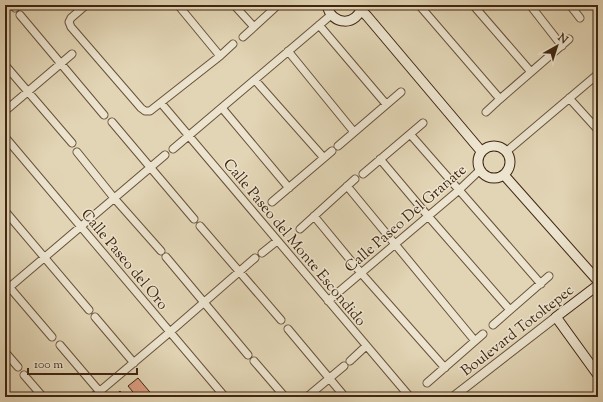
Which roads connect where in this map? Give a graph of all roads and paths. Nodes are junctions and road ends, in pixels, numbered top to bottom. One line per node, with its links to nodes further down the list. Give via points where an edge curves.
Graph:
1 (178, 5): 23 (street)
2 (234, 5): 16 (street)
3 (278, 5): 16 (street)
4 (327, 5): 13 (main road)
5 (379, 5): 11 (street)
6 (418, 5): 32 (street)
7 (473, 5): 26 (street)
8 (530, 5): 20 (street)
9 (570, 5): 14 (street)
10 (83, 6): 33 (street, via 71,18 71,27 140,108 150,111)
11 (361, 7): 13 (main road, via 358,15 348,21 337,20); 50 (main road)
12 (20, 15): 24 (street)
13 (331, 15): 15 (street)
14 (580, 18)
15 (319, 25): 21 (street); 34 (street)
16 (254, 27): 17 (street)
17 (243, 36)
18 (569, 39): 20 (street)
19 (233, 44): 23 (street)
20 (562, 46): 26 (street)
21 (288, 51): 28 (street); 42 (street)
22 (72, 54): 24 (street)
23 (220, 56): 33 (street)
24 (61, 64): 29 (street); 38 (street)
25 (5, 65): 29 (street)
26 (531, 72): 32 (street)
27 (598, 74): 31 (street)
28 (255, 80): 35 (street); 52 (street)
29 (28, 92): 36 (street); 46 (street)
30 (400, 92): 34 (street)
31 (569, 98): 41 (street); 48 (street)
32 (500, 99): 37 (street)
33 (161, 103): 44 (street, Calle Paseo del Monte Escondido)
34 (386, 104): 42 (street)
35 (222, 108): 44 (street); 60 (street)
36 (5, 111)
37 (486, 112)
38 (104, 115)
39 (112, 122): 54 (street)
40 (423, 123): 43 (street)
41 (598, 129)
42 (354, 132): 52 (street)
43 (410, 134): 53 (street); 61 (street)
44 (189, 135): 47 (street); 71 (street, Calle Paseo del Monte Escondido)
45 (5, 137): 69 (street, Calle Paseo del Oro)
46 (72, 144)
47 (174, 149)
48 (507, 151): 50 (main road, via 494,145); 57 (main road, via 510,167)
49 (76, 152): 62 (street)
50 (481, 152): 55 (main road, via 478,161)
51 (165, 155): 54 (street)
52 (324, 158): 60 (street)
53 (380, 159): 56 (street); 66 (street)
54 (150, 167): 62 (street); 67 (street)
55 (480, 170): 57 (main road, via 488,177); 61 (street, Calle Paseo Del Granate)
56 (363, 174)
57 (504, 175): 81 (main road)
58 (355, 179): 59 (street)
59 (347, 186): 65 (street); 72 (street)
60 (288, 188): 63 (street)
61 (459, 190): 66 (street, Calle Paseo Del Granate); 82 (street)
62 (114, 198): 69 (street); 73 (street)
63 (272, 202)
64 (5, 211): 76 (street)
65 (314, 216): 70 (street); 79 (street)
66 (428, 216): 72 (street, Calle Paseo Del Granate); 88 (street)
67 (194, 219)
68 (200, 226): 78 (street)
69 (80, 227): 76 (street); 94 (street, Calle Paseo del Oro)
70 (300, 229)
71 (278, 241): 74 (street); 85 (street, Calle Paseo del Monte Escondido)
72 (394, 245): 79 (street, Calle Paseo Del Granate); 97 (street)
73 (161, 251)
74 (262, 253)
75 (166, 257): 86 (street)
76 (44, 258): 84 (street); 87 (street)
77 (254, 258): 78 (street)
78 (239, 272): 86 (street); 91 (street)
79 (361, 273): 85 (street, Calle Paseo Del Granate); 105 (street)
80 (549, 276): 82 (street)
81 (598, 281)
82 (541, 284): 88 (street)
83 (598, 285): 90 (main road, Boulevard Totoltepec)
84 (7, 287): 96 (street)
85 (328, 301): 99 (street, Calle Paseo del Monte Escondido)
86 (204, 302): 94 (street); 101 (street)
87 (89, 310)
88 (510, 310): 92 (street)
89 (95, 317): 103 (street)
90 (556, 317): 107 (main road); 117 (street, Boulevard Totoltepec)
91 (281, 320)
92 (493, 325)
93 (288, 329): 108 (street)
94 (170, 332): 103 (street); 112 (street, Calle Paseo del Oro)
95 (483, 334): 97 (street)
96 (52, 337)
97 (475, 341): 105 (street)
98 (60, 345): 110 (street)
99 (366, 346): 108 (street); 116 (street, Calle Paseo del Monte Escondido)
100 (5, 352): 104 (street)
101 (248, 355)
102 (254, 361): 113 (street)
103 (134, 363): 110 (street)
104 (18, 367)
105 (444, 368): 109 (street)
106 (24, 375): 111 (street)
107 (598, 375)
108 (329, 378): 114 (street); 115 (street)
109 (427, 383)
110 (97, 395)
111 (43, 397)
112 (225, 397)
113 (284, 397)
114 (307, 397)
115 (345, 397)
116 (410, 397)
117 (453, 397)

